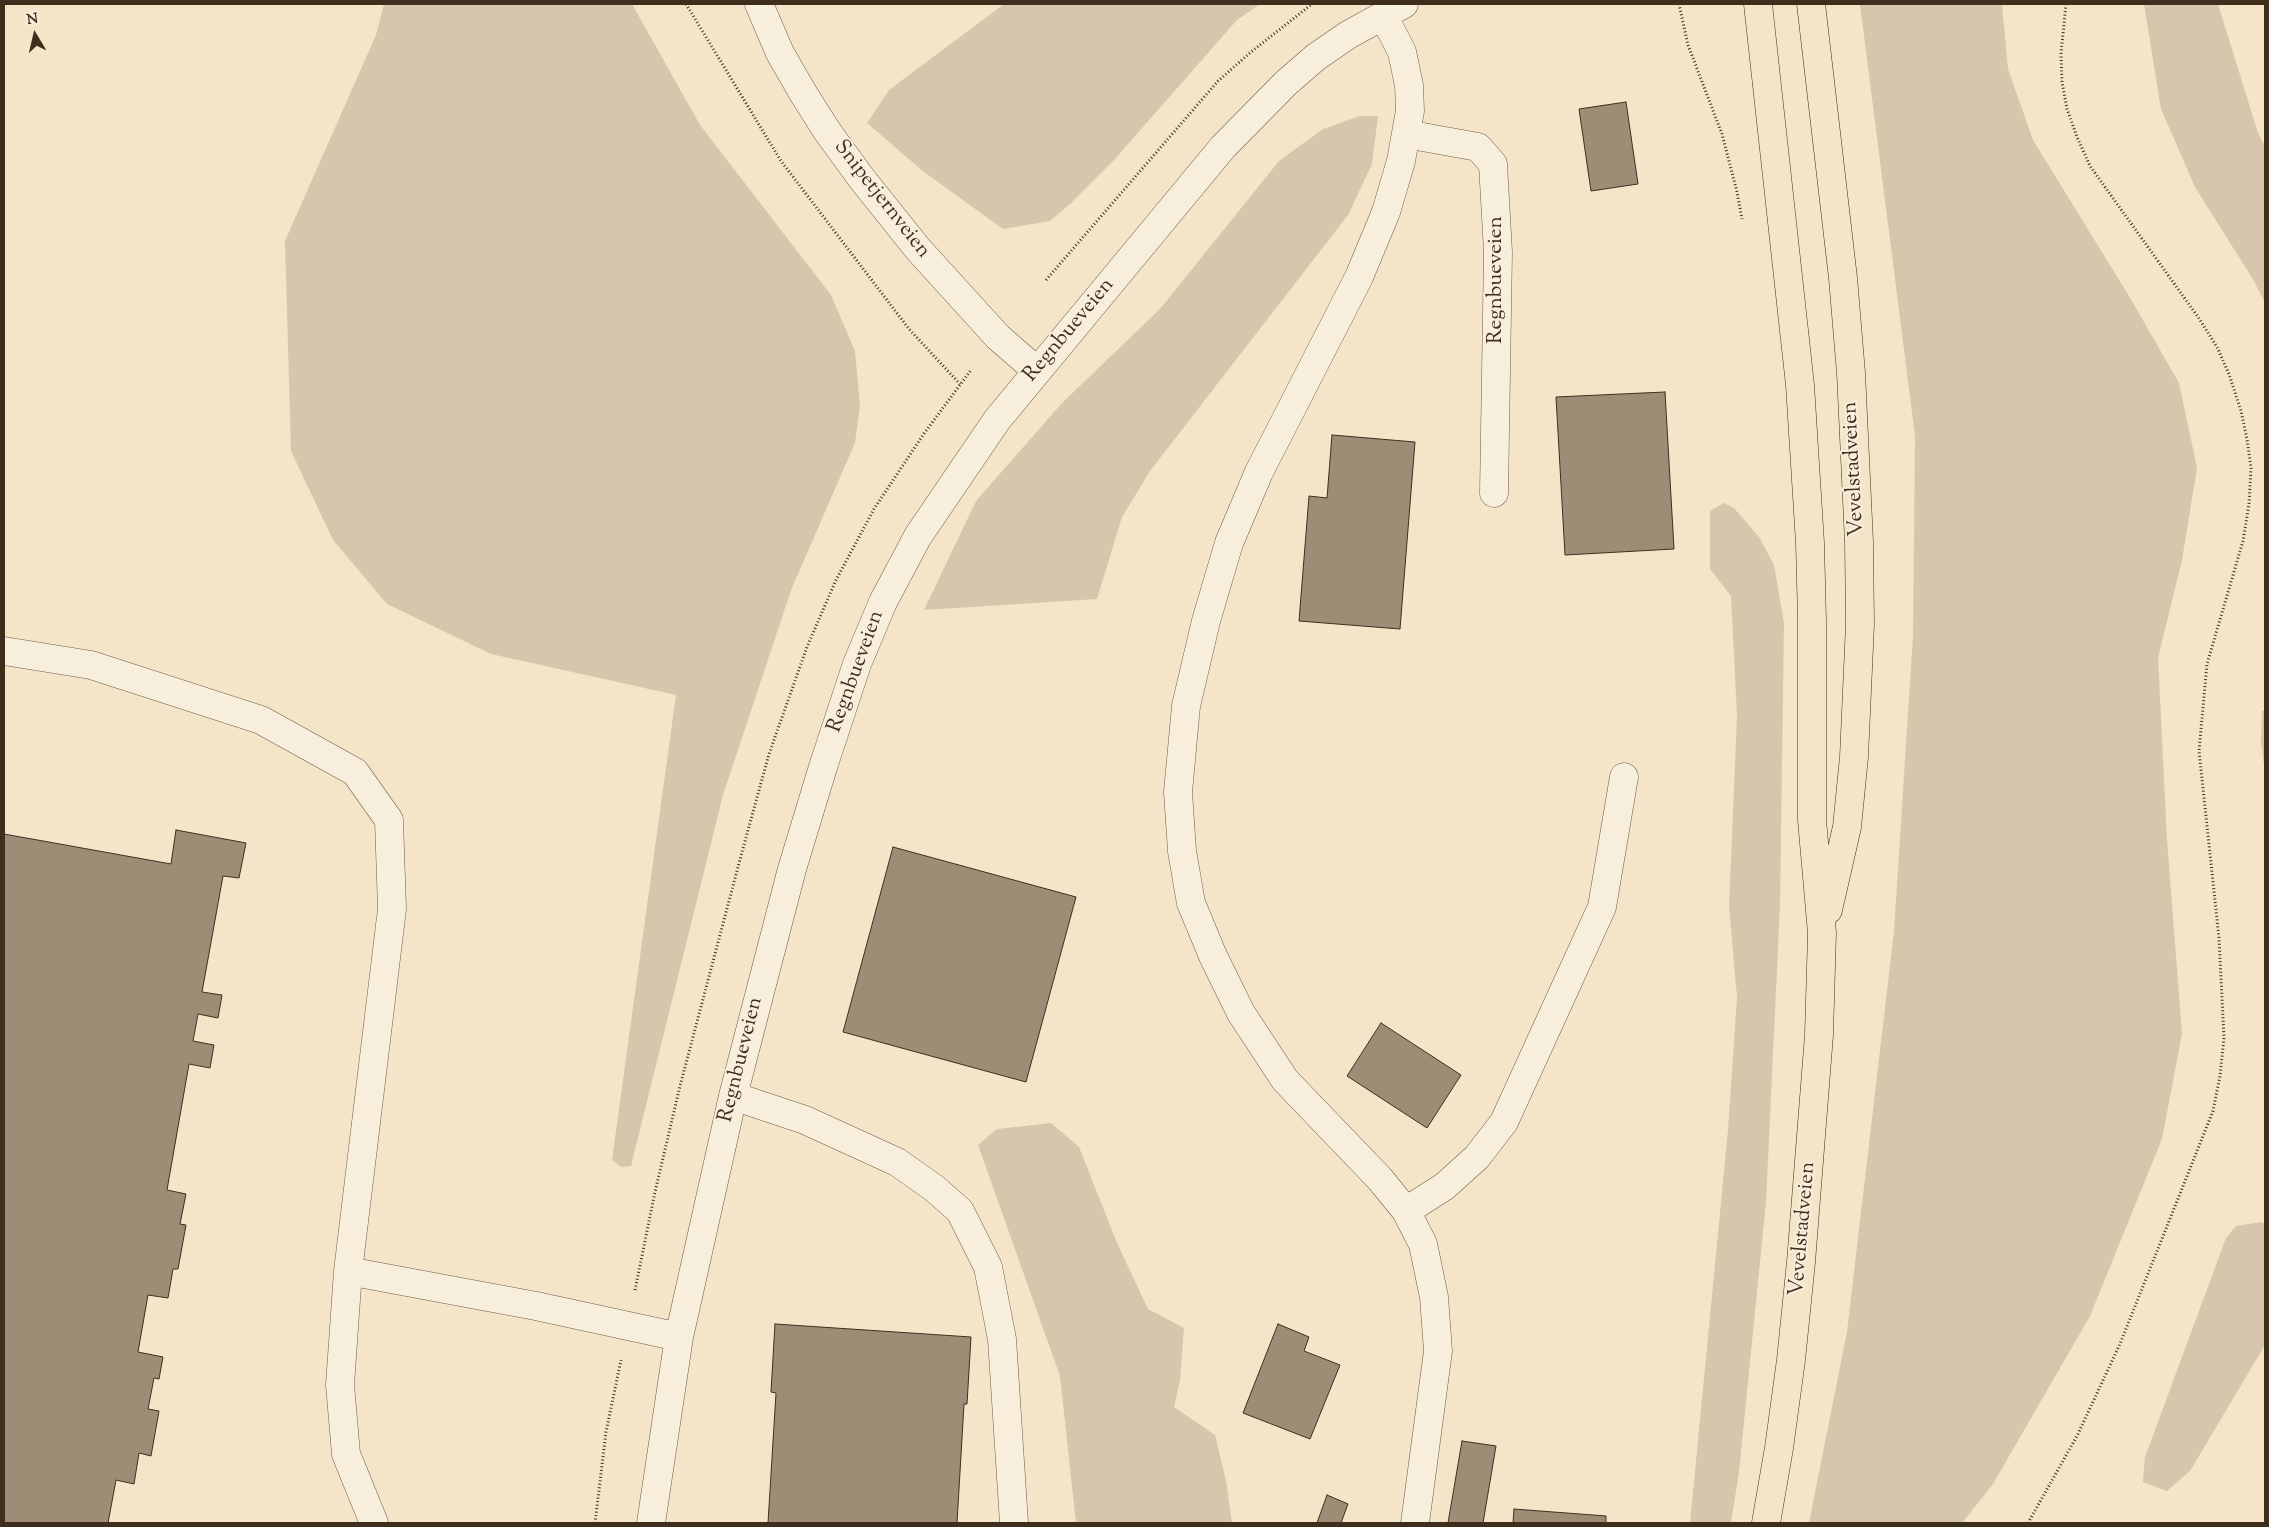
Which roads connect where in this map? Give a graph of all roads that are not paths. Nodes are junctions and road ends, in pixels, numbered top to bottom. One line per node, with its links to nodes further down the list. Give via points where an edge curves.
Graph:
1 (759, 4): 6 (street, Snipetjernveien, via 780,53 803,94 862,179 918,249 998,336)
2 (1758, 4): 10 (main road, Vevelstadveien, via 1794,321 1804,449 1812,620 1812,820)
3 (1812, 4): 10 (main road, Vevelstadveien, via 1851,373 1860,624 1854,757 1847,827)
4 (1394, 9): 5 (street, via 1409,85 1410,111); 6 (street, Regnbueveien, via 1316,57 1286,83 1223,147)
5 (1406, 134): 7 (street, Regnbueveien, via 1478,147 1493,164 1498,252); 12 (street, via 1402,161 1386,212 1359,277 1259,472 1229,543 1186,706 1178,792 1182,851 1191,903 1241,1012 1285,1080 1360,1156)
6 (1037, 371): 11 (street, Regnbueveien, via 997,420 918,536 883,602 860,655 792,869)
7 (1494, 493)
8 (4, 651): 13 (street, via 91,665 260,720 355,772 389,820 392,909)
9 (1624, 777): 12 (street, via 1602,908 1504,1122 1477,1157 1446,1186)
10 (1822, 933): 19 (main road, Vevelstadveien, via 1819,1035 1801,1262 1782,1429)
11 (733, 1096): 14 (street, Regnbueveien); 17 (street, via 804,1120 897,1162 960,1211 988,1267 1002,1339)
12 (1406, 1211): 18 (street, via 1424,1244 1434,1297 1438,1351)
13 (348, 1271): 14 (street); 15 (street, via 340,1385 346,1454)
14 (679, 1337): 16 (street, Regnbueveien)
15 (374, 1523)
16 (651, 1523)
17 (1014, 1523)
18 (1415, 1523)
19 (1766, 1523)

